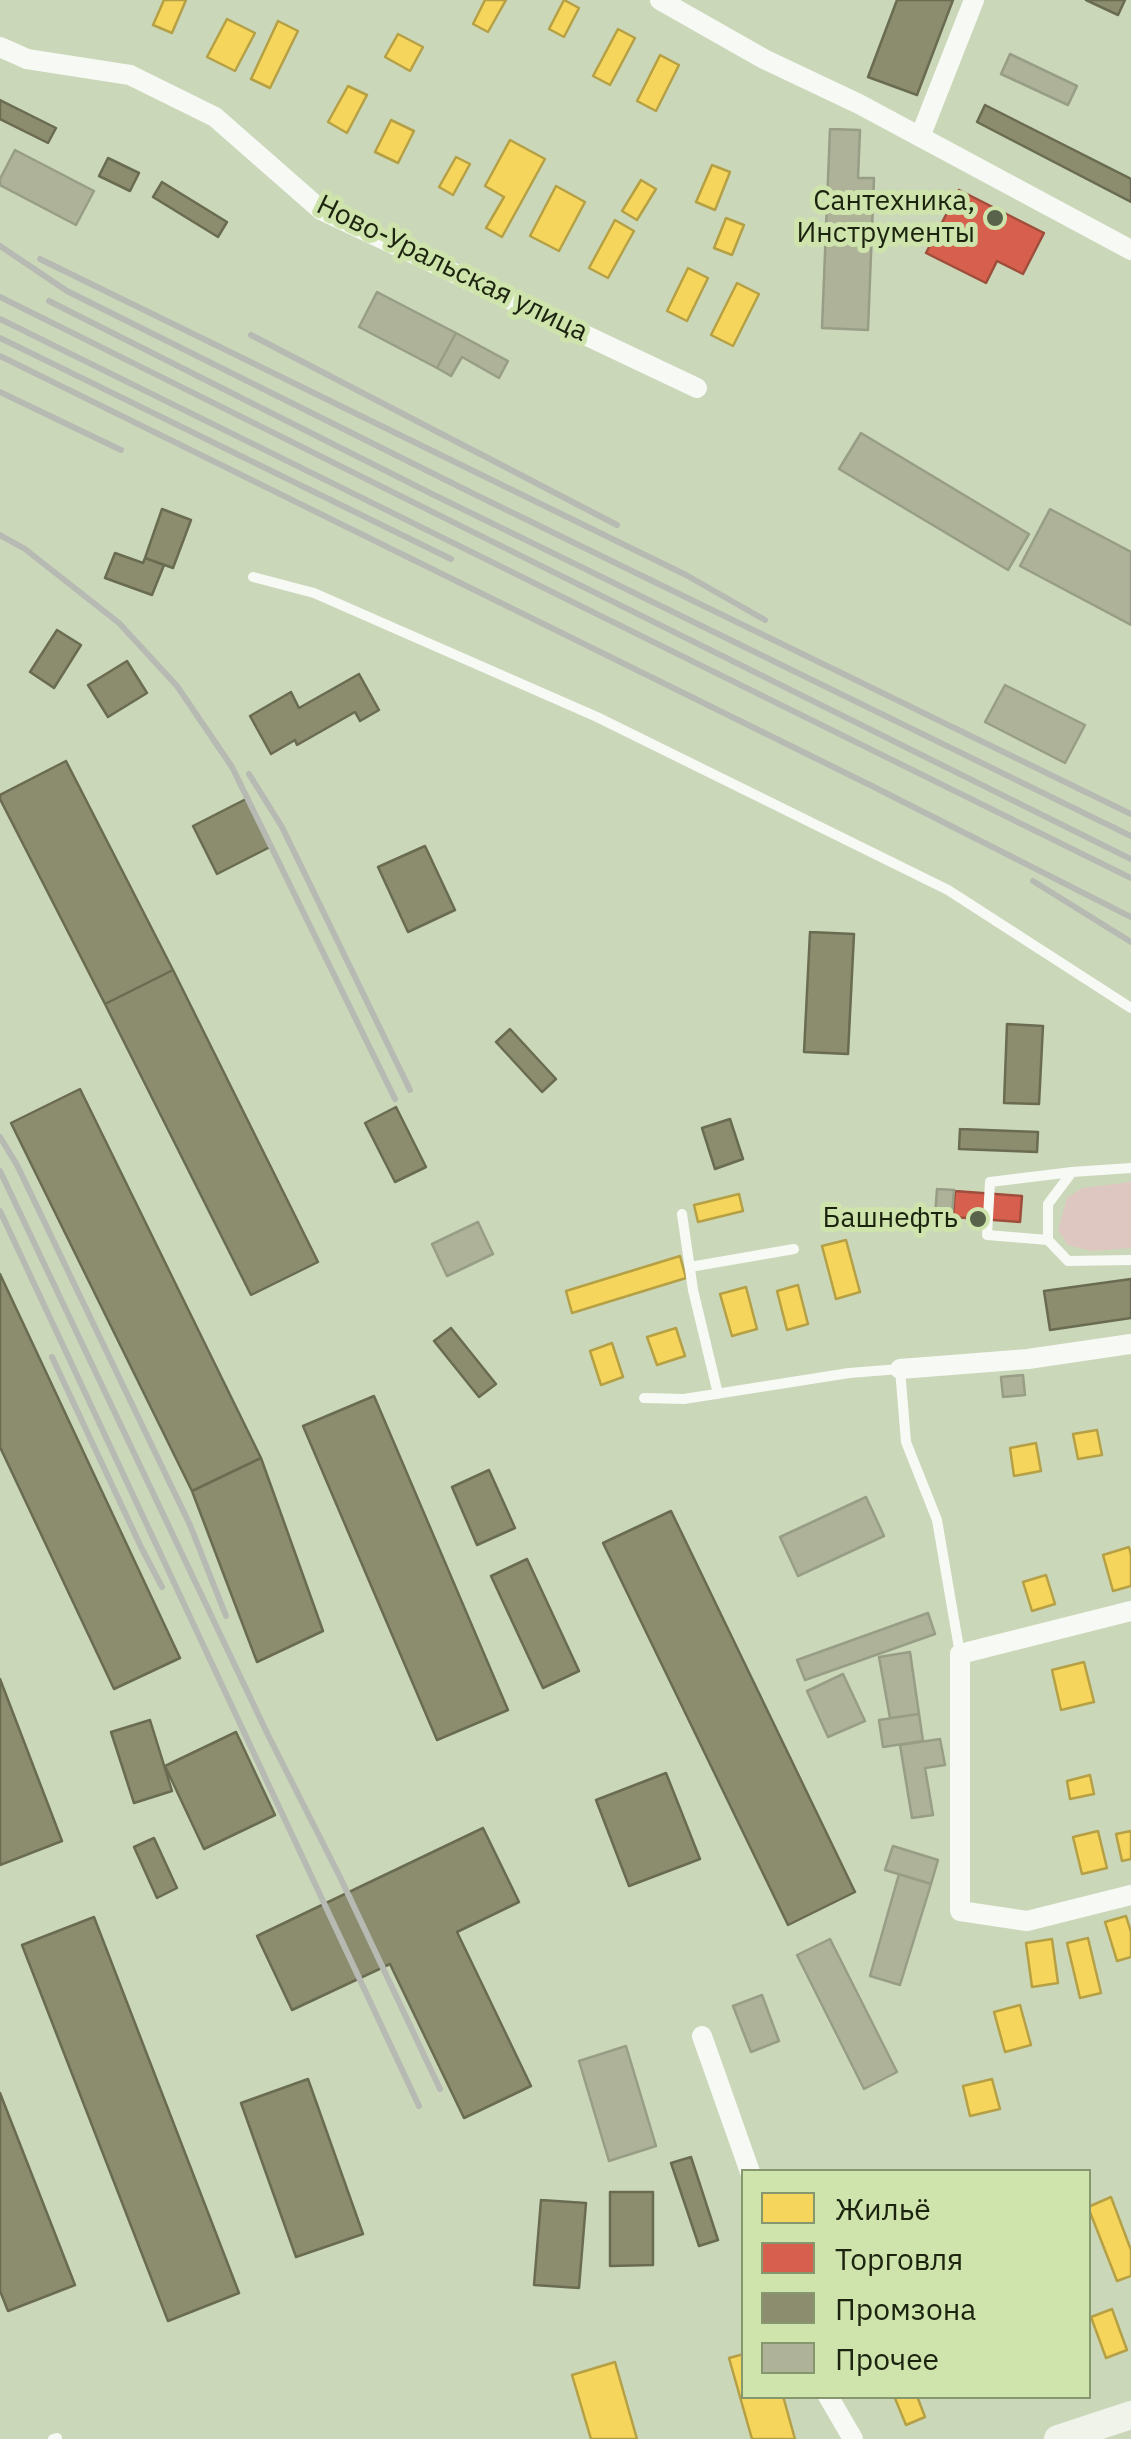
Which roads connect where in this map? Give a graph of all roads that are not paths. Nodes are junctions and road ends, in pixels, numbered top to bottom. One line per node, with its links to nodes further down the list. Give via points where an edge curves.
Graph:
1 (660, 0): 4 (street)
2 (974, 0): 4 (street)
3 (0, 47): 6 (street, Ново-Уральская улица, via 147,84 215,118 320,210)
4 (920, 137): 5 (street)
5 (1131, 250)
6 (697, 388)
7 (253, 577): 8 (lane, via 314,593 597,716 948,890)
8 (1131, 1008)
9 (1131, 1168): 10 (lane)
10 (1072, 1172): 12 (lane, via 1048,1204); 12 (lane, via 990,1182 987,1235)
11 (682, 1214): 15 (lane)
12 (1048, 1240): 14 (lane, via 1068,1261)
13 (794, 1249): 15 (lane)
14 (1131, 1260)
15 (690, 1268): 18 (lane)
16 (1131, 1344): 17 (street)
17 (900, 1369): 18 (lane); 21 (lane, via 906,1442 937,1520)
18 (718, 1394): 19 (lane)
19 (644, 1398)
20 (1131, 1611): 21 (street)
21 (960, 1654): 22 (street, via 960,1911 1027,1922)
22 (1131, 1895)
23 (702, 2036): 24 (street)
24 (749, 2169)
25 (830, 2399): 27 (street)
26 (1131, 2415): 28 (main road)
27 (853, 2439)
28 (1058, 2439)

